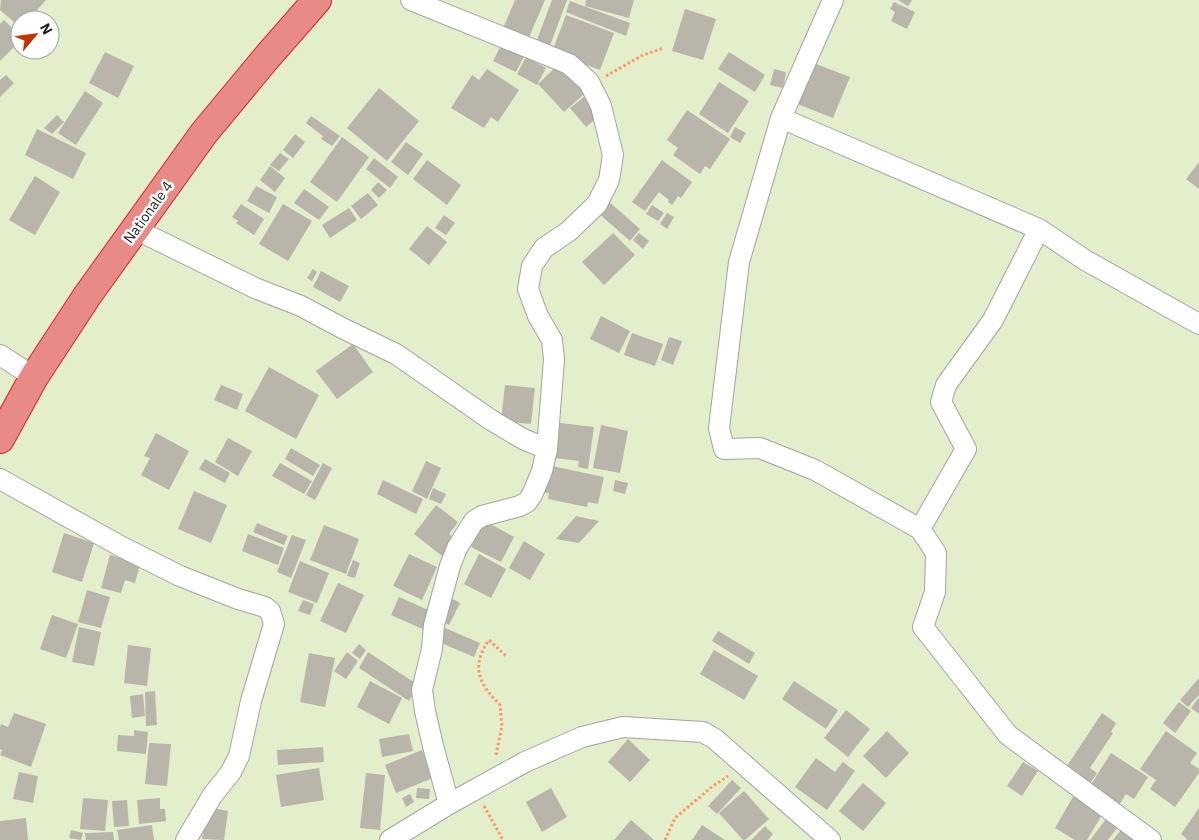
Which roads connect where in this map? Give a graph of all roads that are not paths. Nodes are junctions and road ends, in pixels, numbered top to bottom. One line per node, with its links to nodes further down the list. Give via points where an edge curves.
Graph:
1 (317, 0): 5 (highway, Nationale 4, via 204,133)
2 (410, 0): 11 (street, via 568,64 589,82 601,106 612,155 609,180 597,204 544,248 532,266 528,289 552,340 554,359)
3 (833, 0): 4 (street)
4 (781, 118): 6 (street); 13 (street, via 738,262 719,428 724,449 760,448 816,470)
5 (135, 229): 9 (highway, Nationale 4); 11 (street, via 255,288 302,306 396,354 491,420)
6 (1039, 229): 7 (street, via 1085,260); 13 (street, via 993,320 946,385 941,402 966,449)
7 (1199, 324)
8 (0, 355): 9 (street)
9 (34, 377): 10 (highway, Nationale 4)
10 (0, 439)
11 (547, 449): 14 (street, via 542,471 527,502 474,521 457,548 434,625 422,690)
12 (0, 479): 15 (street, via 180,576 270,610 274,624 239,756)
13 (920, 529): 18 (street, via 936,553 934,592 922,628 1008,735)
14 (449, 804): 16 (street); 17 (street, via 525,762 582,737 623,727 703,732)
15 (186, 840)
16 (390, 840)
17 (830, 840)
18 (1152, 840)

